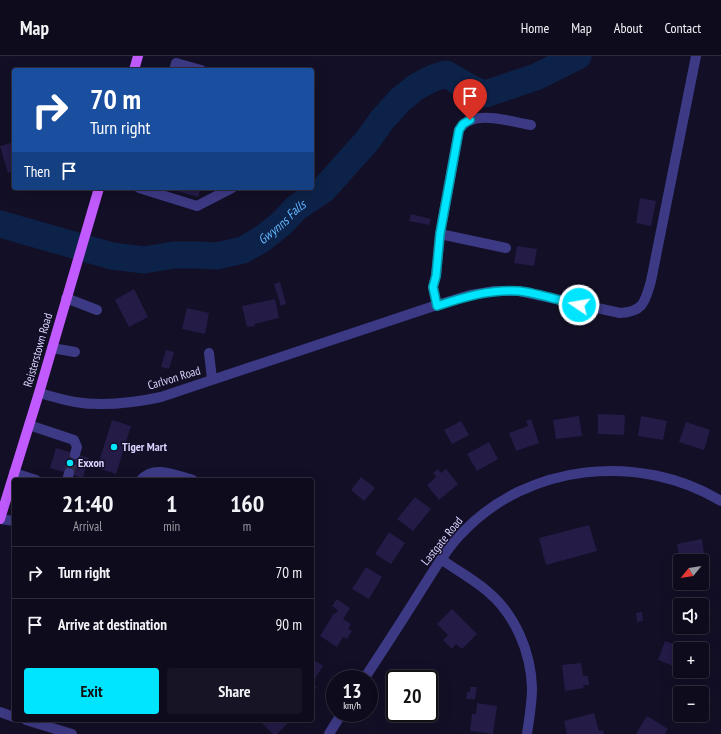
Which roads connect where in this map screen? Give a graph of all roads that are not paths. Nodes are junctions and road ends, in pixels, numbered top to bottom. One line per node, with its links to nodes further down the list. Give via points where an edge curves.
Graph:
1 (138, 56): 3 (main road)
2 (696, 56): 13 (street, Carlvon Road, via 651,281 641,307 629,313 620,313 519,291 470,295)
3 (135, 68)
4 (175, 68): 5 (street, via 176,63)
5 (194, 68)
6 (531, 125): 10 (street, via 484,118 463,124 459,130)
7 (98, 190): 12 (main road, Reisterstown Road)
8 (145, 190): 9 (street, via 197,206)
9 (228, 190)
10 (440, 234): 11 (street); 13 (street, via 433,287)
11 (506, 248)
12 (66, 298): 14 (street); 15 (main road, Reisterstown Road)
13 (437, 306): 18 (street, Carlvon Road)
14 (96, 310)
15 (52, 348): 16 (street); 19 (main road, Reisterstown Road)
16 (75, 352)
17 (209, 353): 18 (street)
18 (212, 379): 19 (street, Carlvon Road, via 162,397 134,402 76,402)
19 (39, 393): 20 (main road, Reisterstown Road)
20 (29, 426): 21 (street, via 74,440); 22 (main road, Reisterstown Road)
21 (75, 454)
22 (14, 473): 23 (main road, Reisterstown Road); 24 (street)
23 (12, 478)
24 (30, 478)
25 (144, 478): 26 (street, via 151,472 161,471)
26 (186, 478)
27 (12, 480): 29 (main road, Reisterstown Road)
28 (721, 501): 31 (street, Lastgate Road, via 704,491 641,473 586,472 557,477 508,496 484,512 462,533)
29 (0, 519): 30 (street)
30 (12, 521)
31 (441, 559): 32 (street, Lastgate Road); 39 (street, via 487,591 500,604 523,642 532,687)
32 (370, 670)
33 (0, 712): 34 (street)
34 (12, 715)
35 (33, 722): 37 (street)
36 (336, 722): 38 (street)
37 (72, 734)
38 (329, 734)
39 (527, 734)

